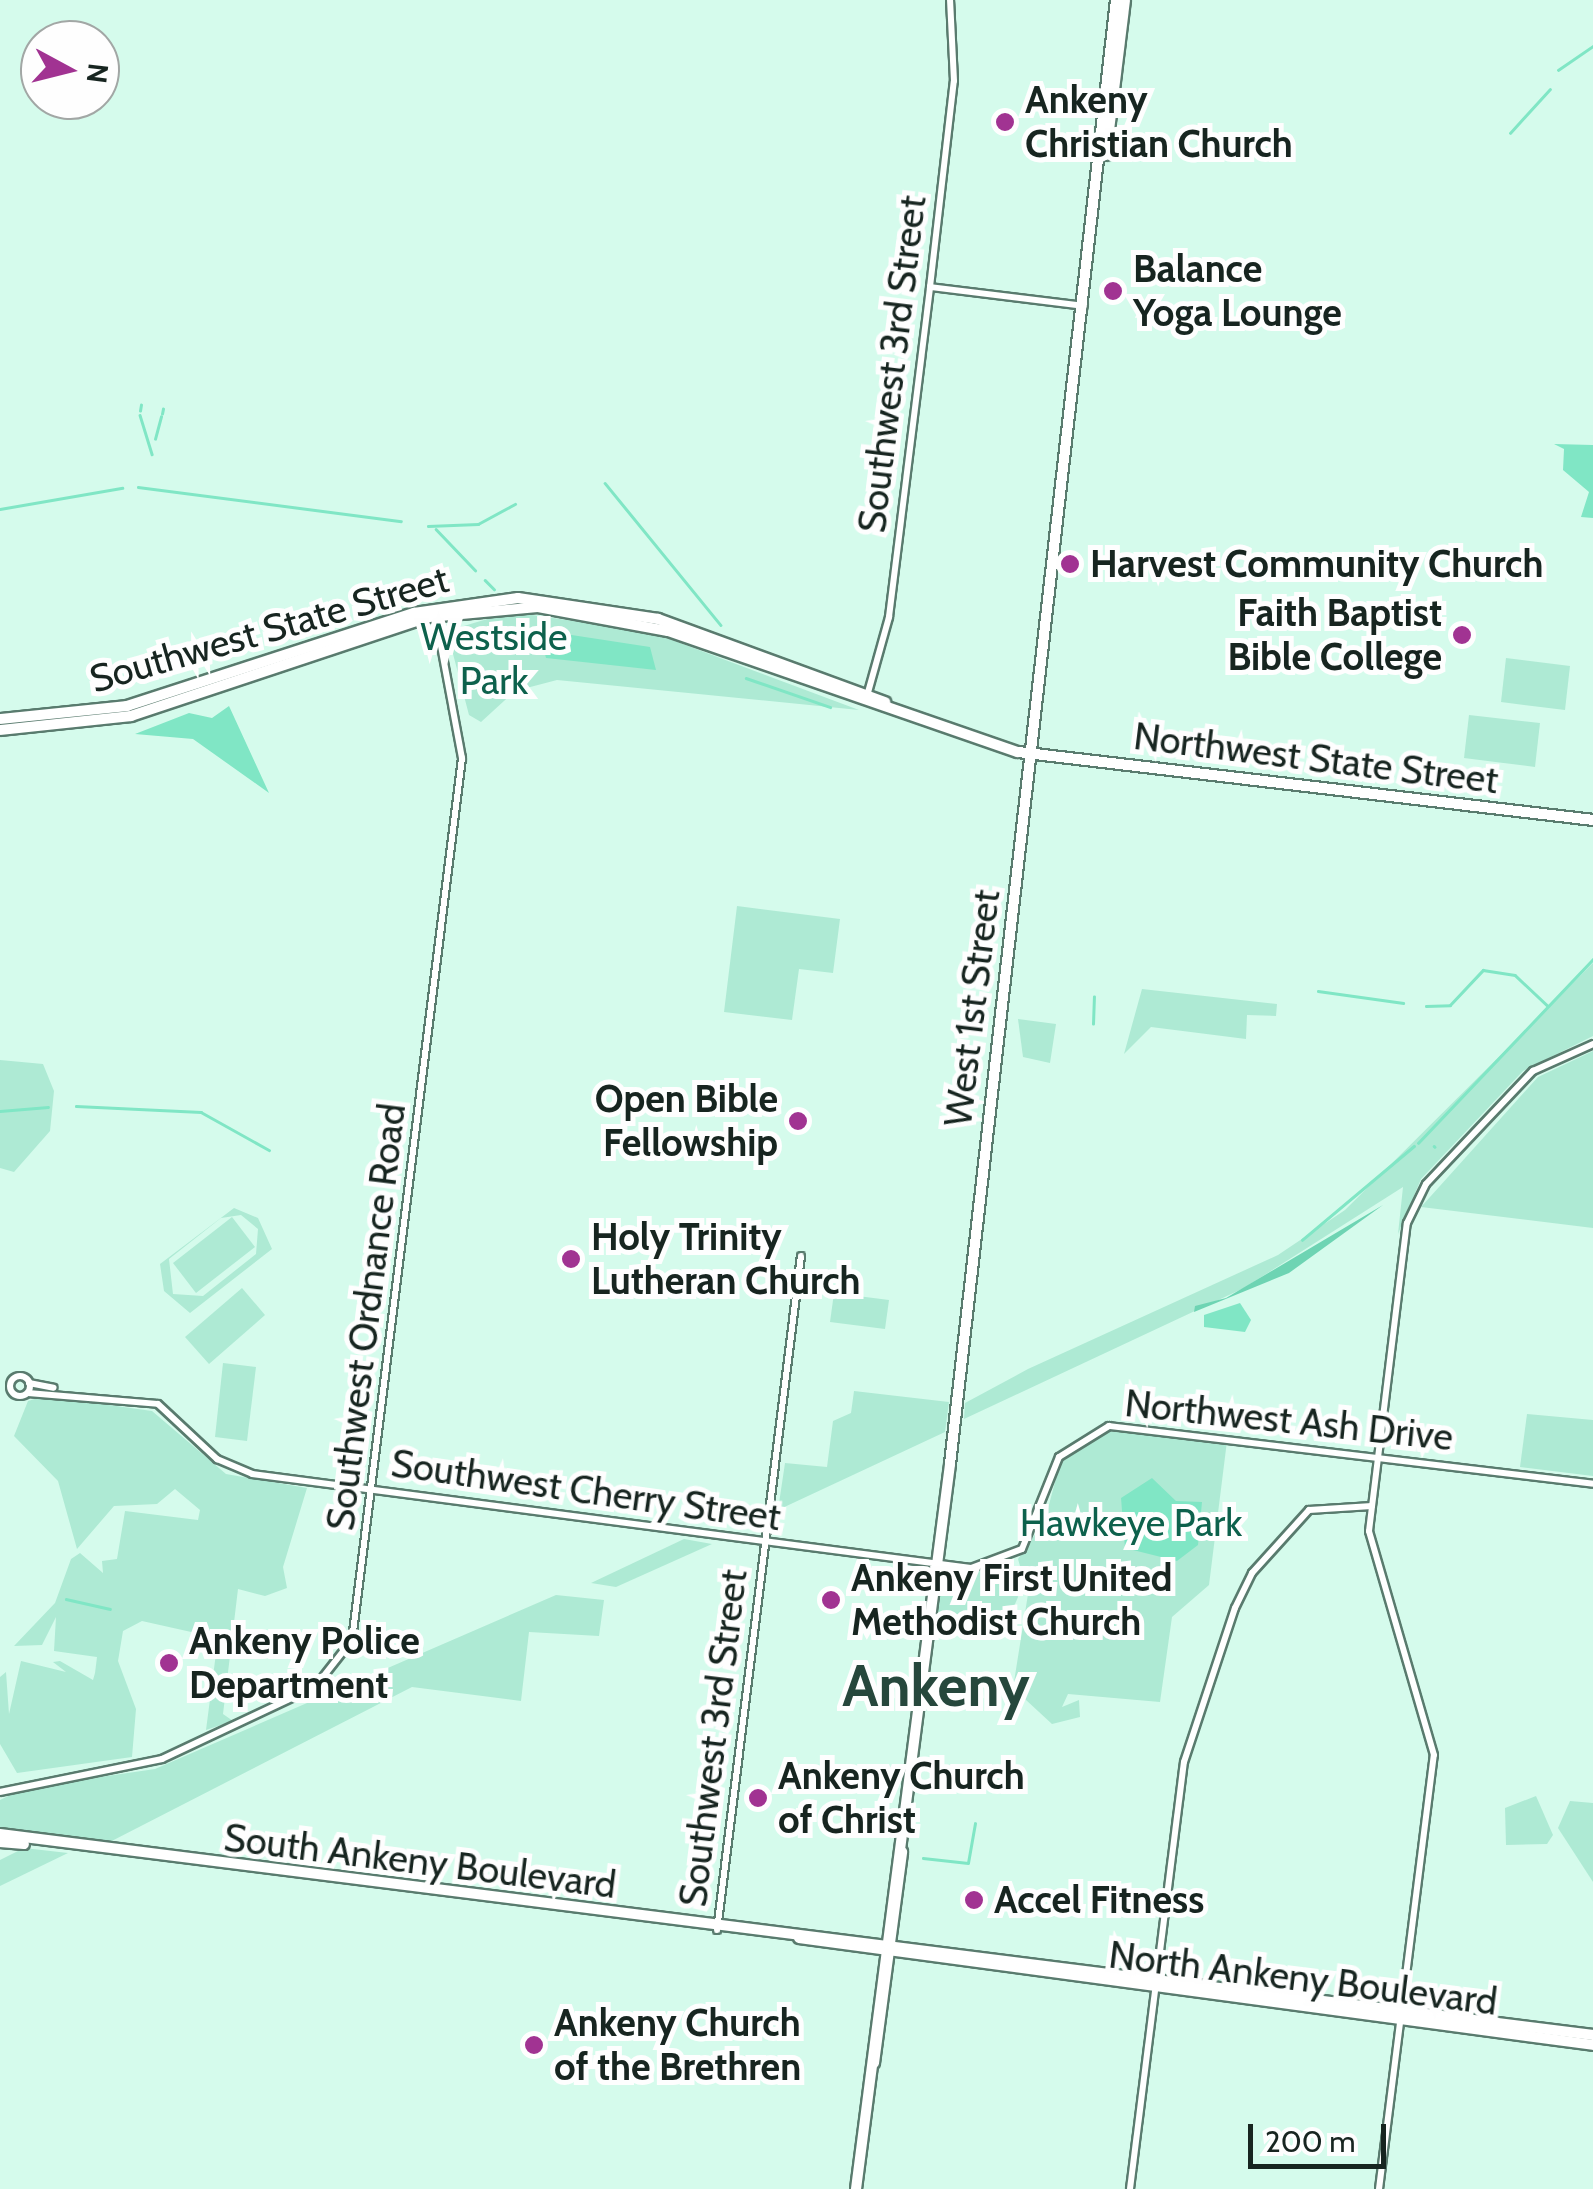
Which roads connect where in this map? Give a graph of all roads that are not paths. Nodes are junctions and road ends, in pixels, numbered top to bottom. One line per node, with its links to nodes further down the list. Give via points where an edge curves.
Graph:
1 (950, 0): 5 (street, Southwest 3rd Street, via 954,28)
2 (1116, 0): 4 (main road, West 1st Street)
3 (1125, 0): 4 (main road, West 1st Street)
4 (1099, 186): 6 (main road, West 1st Street)
5 (930, 287): 6 (street); 8 (street, Southwest 3rd Street, via 889,617)
6 (1085, 306): 11 (main road, West 1st Street)
7 (434, 612): 8 (main road, Southwest State Street, via 518,598 609,607); 9 (main road, Southwest State Street, via 138,703); 10 (main road, Southwest State Street, via 142,714); 23 (street, Southwest Ordnance Road, via 462,758)
8 (866, 698): 11 (main road, Southwest State Street)
9 (0, 719)
10 (0, 730)
11 (1033, 755): 12 (main road, Northwest State Street); 26 (main road, West 1st Street)
12 (1593, 820)
13 (1593, 1044): 21 (street, via 1533,1071 1415,1202)
14 (801, 1256): 25 (street, Southwest 3rd Street)
15 (13, 1378): 16 (street); 17 (street, Southwest Cherry Street); 18 (street)
16 (0, 1382): 18 (street)
17 (29, 1383): 19 (street); 20 (street, Southwest Cherry Street)
18 (10, 1391): 19 (street, Southwest Cherry Street)
19 (28, 1392): 20 (street, Southwest Cherry Street)
20 (74, 1393): 23 (street, Southwest Cherry Street, via 163,1406 241,1472)
21 (1378, 1456): 22 (street, Northwest Ash Drive); 24 (street); 26 (street, Northwest Ash Drive, via 1095,1429 1059,1456 1022,1548 990,1566)
22 (1593, 1484)
23 (372, 1489): 25 (street, Southwest Cherry Street); 27 (street, Southwest Ordnance Road, via 354,1632 319,1684 147,1765 35,1778)
24 (1372, 1506): 33 (street, via 1314,1508 1241,1591 1188,1744); 34 (street, via 1371,1544 1434,1747)
25 (765, 1541): 26 (street, Southwest Cherry Street); 31 (street, Southwest 3rd Street)
26 (937, 1563): 32 (main road, West 1st Street)
27 (0, 1792)
28 (0, 1834): 30 (main road, South Ankeny Boulevard)
29 (0, 1842): 30 (main road, South Ankeny Boulevard)
30 (33, 1842): 31 (main road, South Ankeny Boulevard)
31 (717, 1930): 32 (main road, South Ankeny Boulevard)
32 (887, 1950): 33 (main road, North Ankeny Boulevard); 37 (main road, West 1st Street)
33 (1155, 1985): 34 (main road, North Ankeny Boulevard); 38 (street)
34 (1401, 2016): 35 (main road, North Ankeny Boulevard); 36 (main road, North Ankeny Boulevard); 39 (street)
35 (1593, 2035)
36 (1593, 2045)
37 (856, 2189)
38 (1130, 2189)
39 (1380, 2189)

